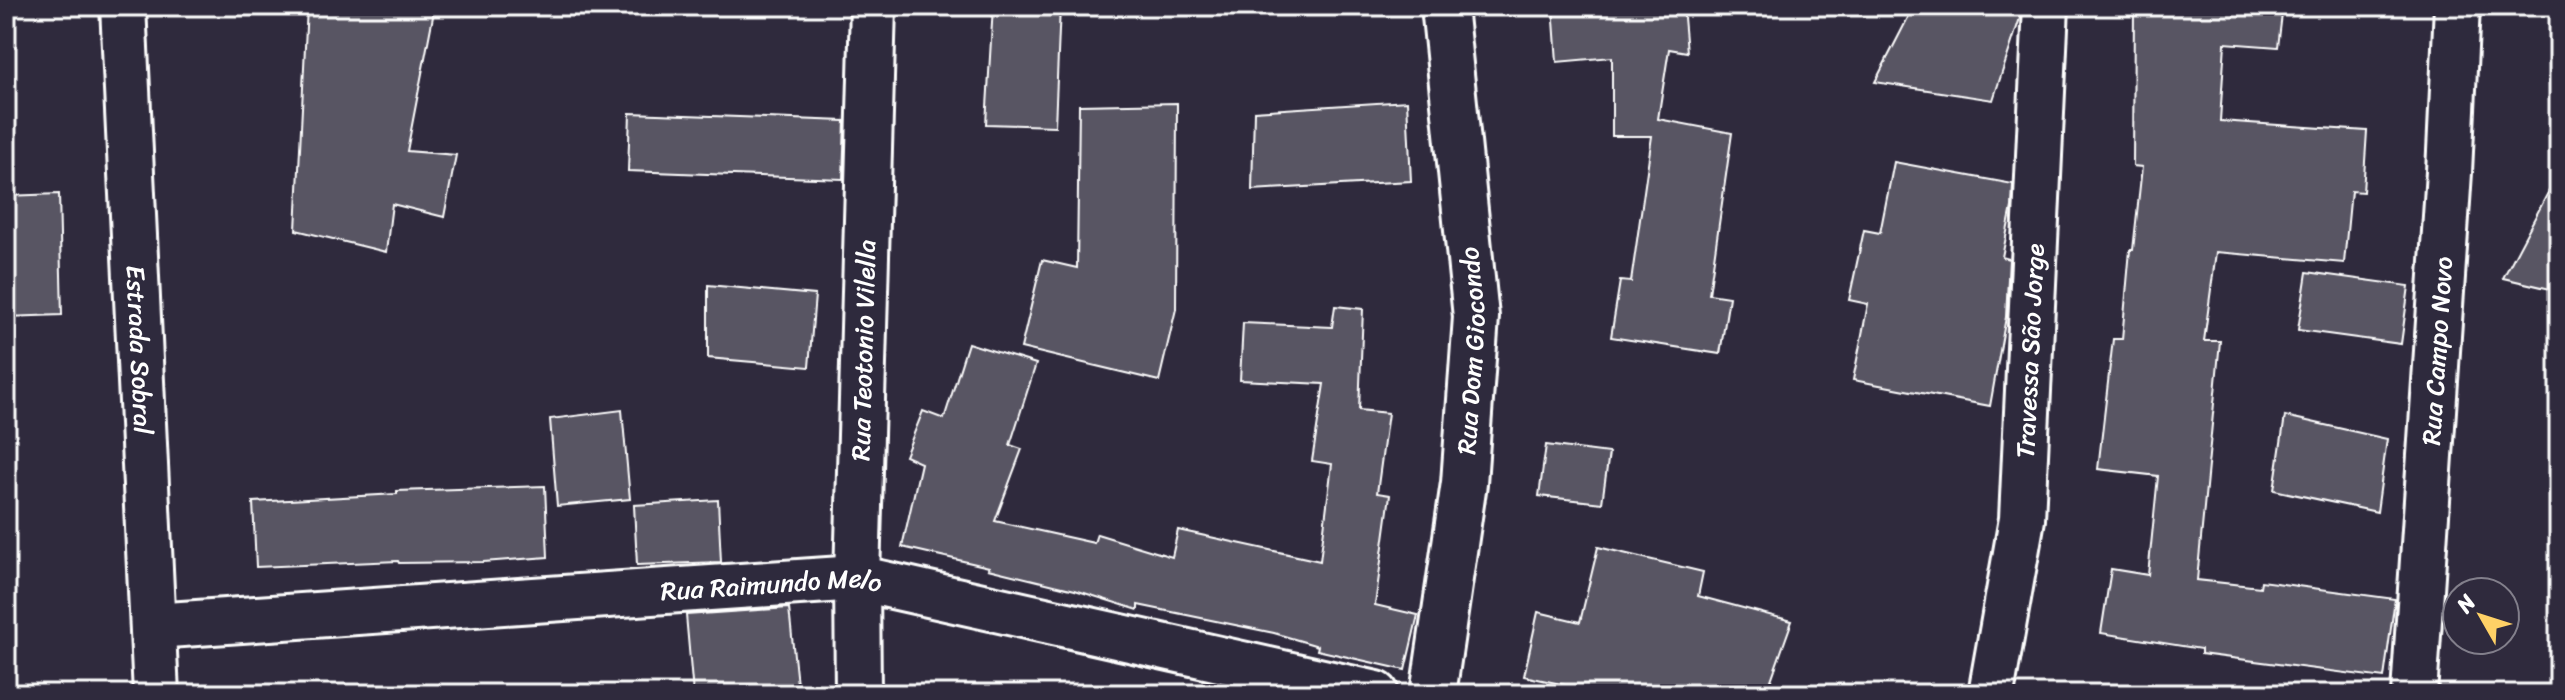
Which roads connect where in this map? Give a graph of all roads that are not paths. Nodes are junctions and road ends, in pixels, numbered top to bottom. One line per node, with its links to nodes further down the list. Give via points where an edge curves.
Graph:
1 (123, 6): 7 (street, Estrada Sobral)
2 (873, 6): 6 (street, Rua Teotonio Vilella)
3 (1444, 6): 11 (street, Rua Dom Giocondo, via 1476,317 1464,483)
4 (2046, 6): 12 (street, Travessa São Jorge, via 2022,519)
5 (2457, 6): 13 (street, Rua Campo Novo)
6 (857, 578): 7 (street, Rua Raimundo Melo); 9 (street, Rua Teotonio Vilella); 10 (street, Rua Raimundo Melo)
7 (153, 626): 8 (street, Estrada Sobral)
8 (156, 694)
9 (858, 694)
10 (1376, 694)
11 (1433, 694)
12 (1991, 694)
13 (2414, 694)

